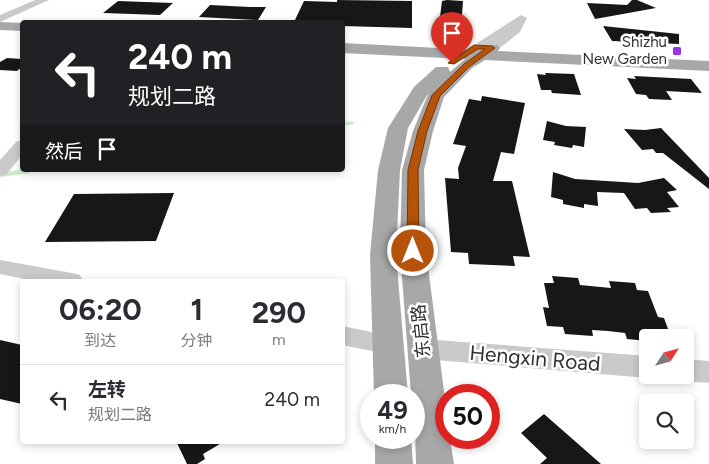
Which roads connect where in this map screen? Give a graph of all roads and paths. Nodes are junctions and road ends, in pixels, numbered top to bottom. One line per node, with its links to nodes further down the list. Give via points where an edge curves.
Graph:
1 (31, 0): 4 (street)
2 (44, 0): 5 (street)
3 (523, 13): 13 (street)
4 (0, 14)
5 (0, 19)
6 (0, 26): 7 (main road)
7 (20, 27)
8 (0, 33): 9 (main road)
9 (20, 34)
10 (345, 42): 13 (main road)
11 (345, 48): 12 (main road)
12 (388, 51): 13 (main road); 17 (main road, via 422,60 433,74)
13 (479, 51): 14 (main road); 15 (main road); 17 (main road, 东启路, via 466,65)
14 (543, 58): 16 (main road); 17 (main road, via 498,62)
15 (709, 58)
16 (709, 66)
17 (443, 79): 23 (main road, 东启路, via 420,90 398,128 389,170 383,255); 24 (main road, 东启路, via 423,131 413,170 413,251)
18 (20, 148): 19 (street)
19 (3, 168)
20 (0, 267): 21 (street)
21 (62, 279)
22 (345, 336): 23 (street)
23 (387, 344): 28 (main road, 东启路)
24 (423, 349): 25 (street, Hengxin Road); 31 (main road, 东启路)
25 (639, 366)
26 (694, 371): 27 (street)
27 (709, 372)
28 (390, 384)
29 (393, 449): 30 (main road)
30 (394, 464)
31 (435, 464)

